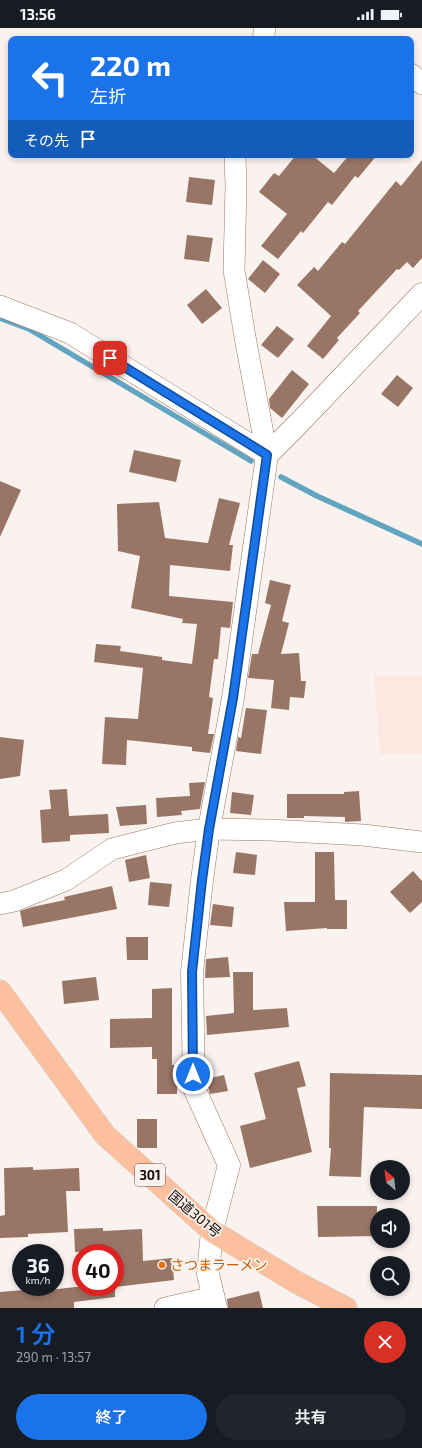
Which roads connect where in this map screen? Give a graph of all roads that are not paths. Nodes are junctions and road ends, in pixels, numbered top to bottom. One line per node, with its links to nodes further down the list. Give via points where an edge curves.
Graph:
1 (414, 77): 2 (street)
2 (422, 84)
3 (234, 158): 6 (street, via 234,270)
4 (422, 294): 6 (street)
5 (0, 306): 6 (street, via 70,333)
6 (267, 455): 7 (street, via 233,698)
7 (209, 829): 8 (street, via 363,835); 9 (street, via 175,833 112,849 66,880); 11 (street, via 192,972 194,1088 229,1165)
8 (422, 842)
9 (0, 904)
10 (0, 991): 11 (highway, 国道301号 / 301, via 105,1135)
11 (212, 1232): 12 (street, via 208,1274); 14 (highway, 国道301号 / 301, via 296,1282)
12 (215, 1302): 13 (street)
13 (165, 1308)
14 (346, 1308)

